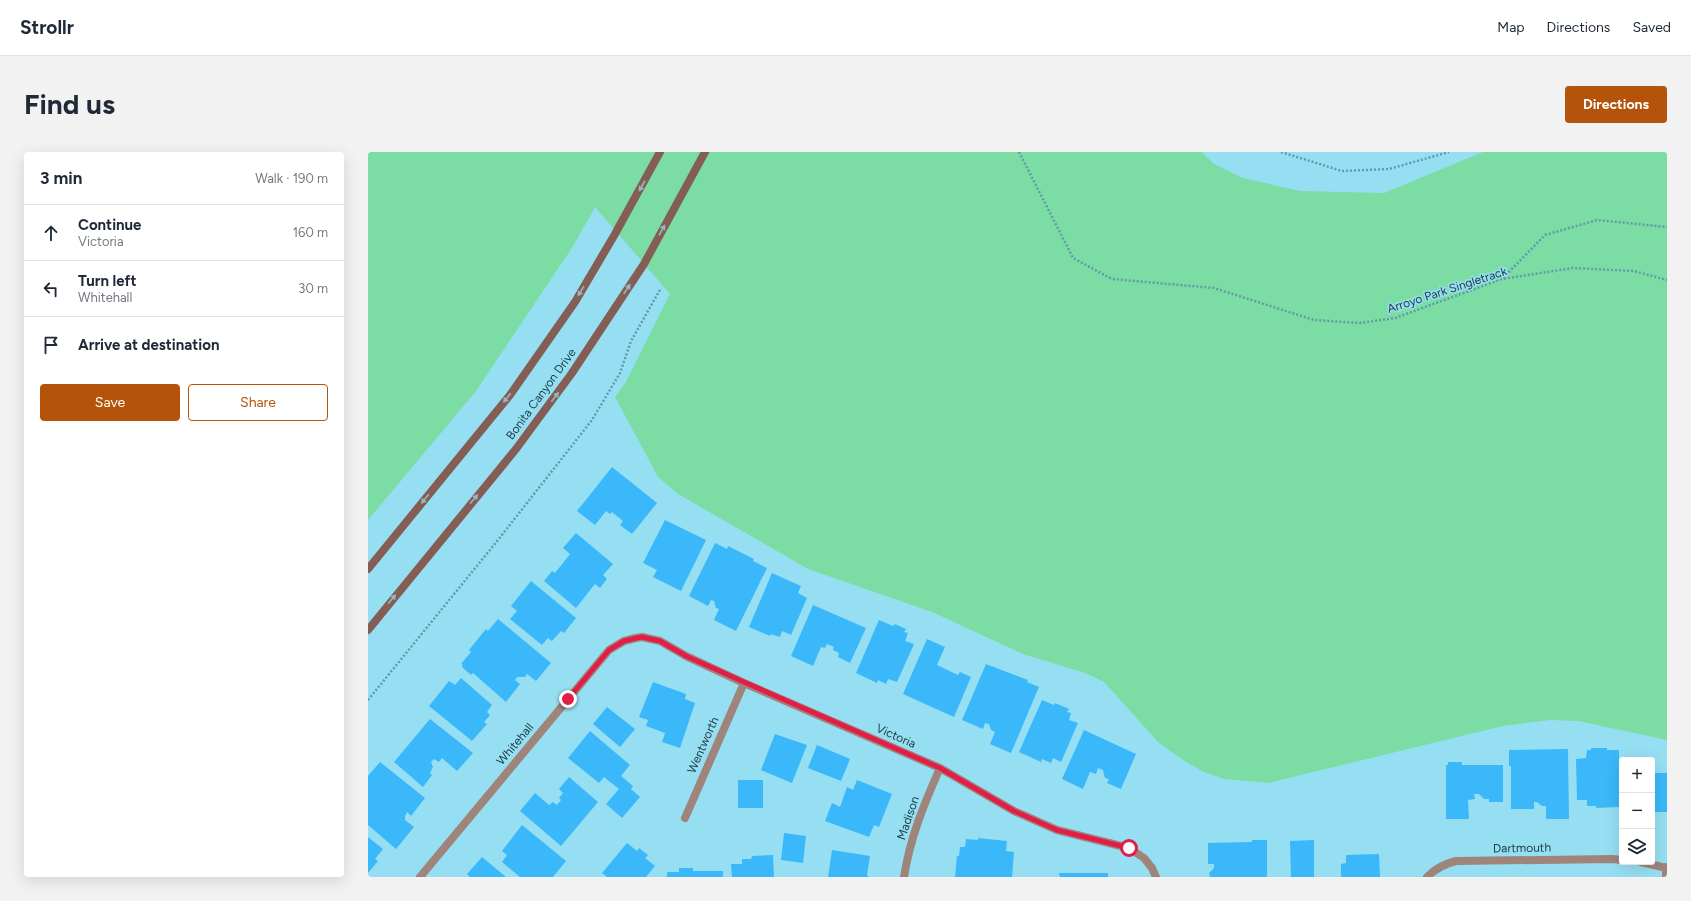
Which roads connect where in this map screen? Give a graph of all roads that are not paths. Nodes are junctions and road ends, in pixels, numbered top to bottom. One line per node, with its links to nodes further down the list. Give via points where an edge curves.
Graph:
1 (660, 152): 3 (main road, Bonita Canyon Drive, one-way to 3, via 575,302 510,395)
2 (705, 152): 4 (main road, Bonita Canyon Drive, one-way to 2, via 516,449 572,373 644,264)
3 (368, 569)
4 (368, 630)
5 (636, 638): 6 (street, Victoria, via 660,641 686,656); 12 (street, Whitehall, via 624,641 609,650)
6 (744, 682): 7 (street, Victoria); 8 (street, Wentworth)
7 (940, 768): 13 (street, Madison, via 918,819); 14 (street, Victoria, via 1014,811 1057,830 1129,848 1144,858)
8 (685, 818)
9 (1619, 860): 15 (street, Dartmouth, via 1456,861 1444,864)
10 (1655, 865): 11 (street)
11 (1666, 867): 16 (street)
12 (420, 877)
13 (904, 877)
14 (1156, 877)
15 (1427, 877)
16 (1666, 877)

